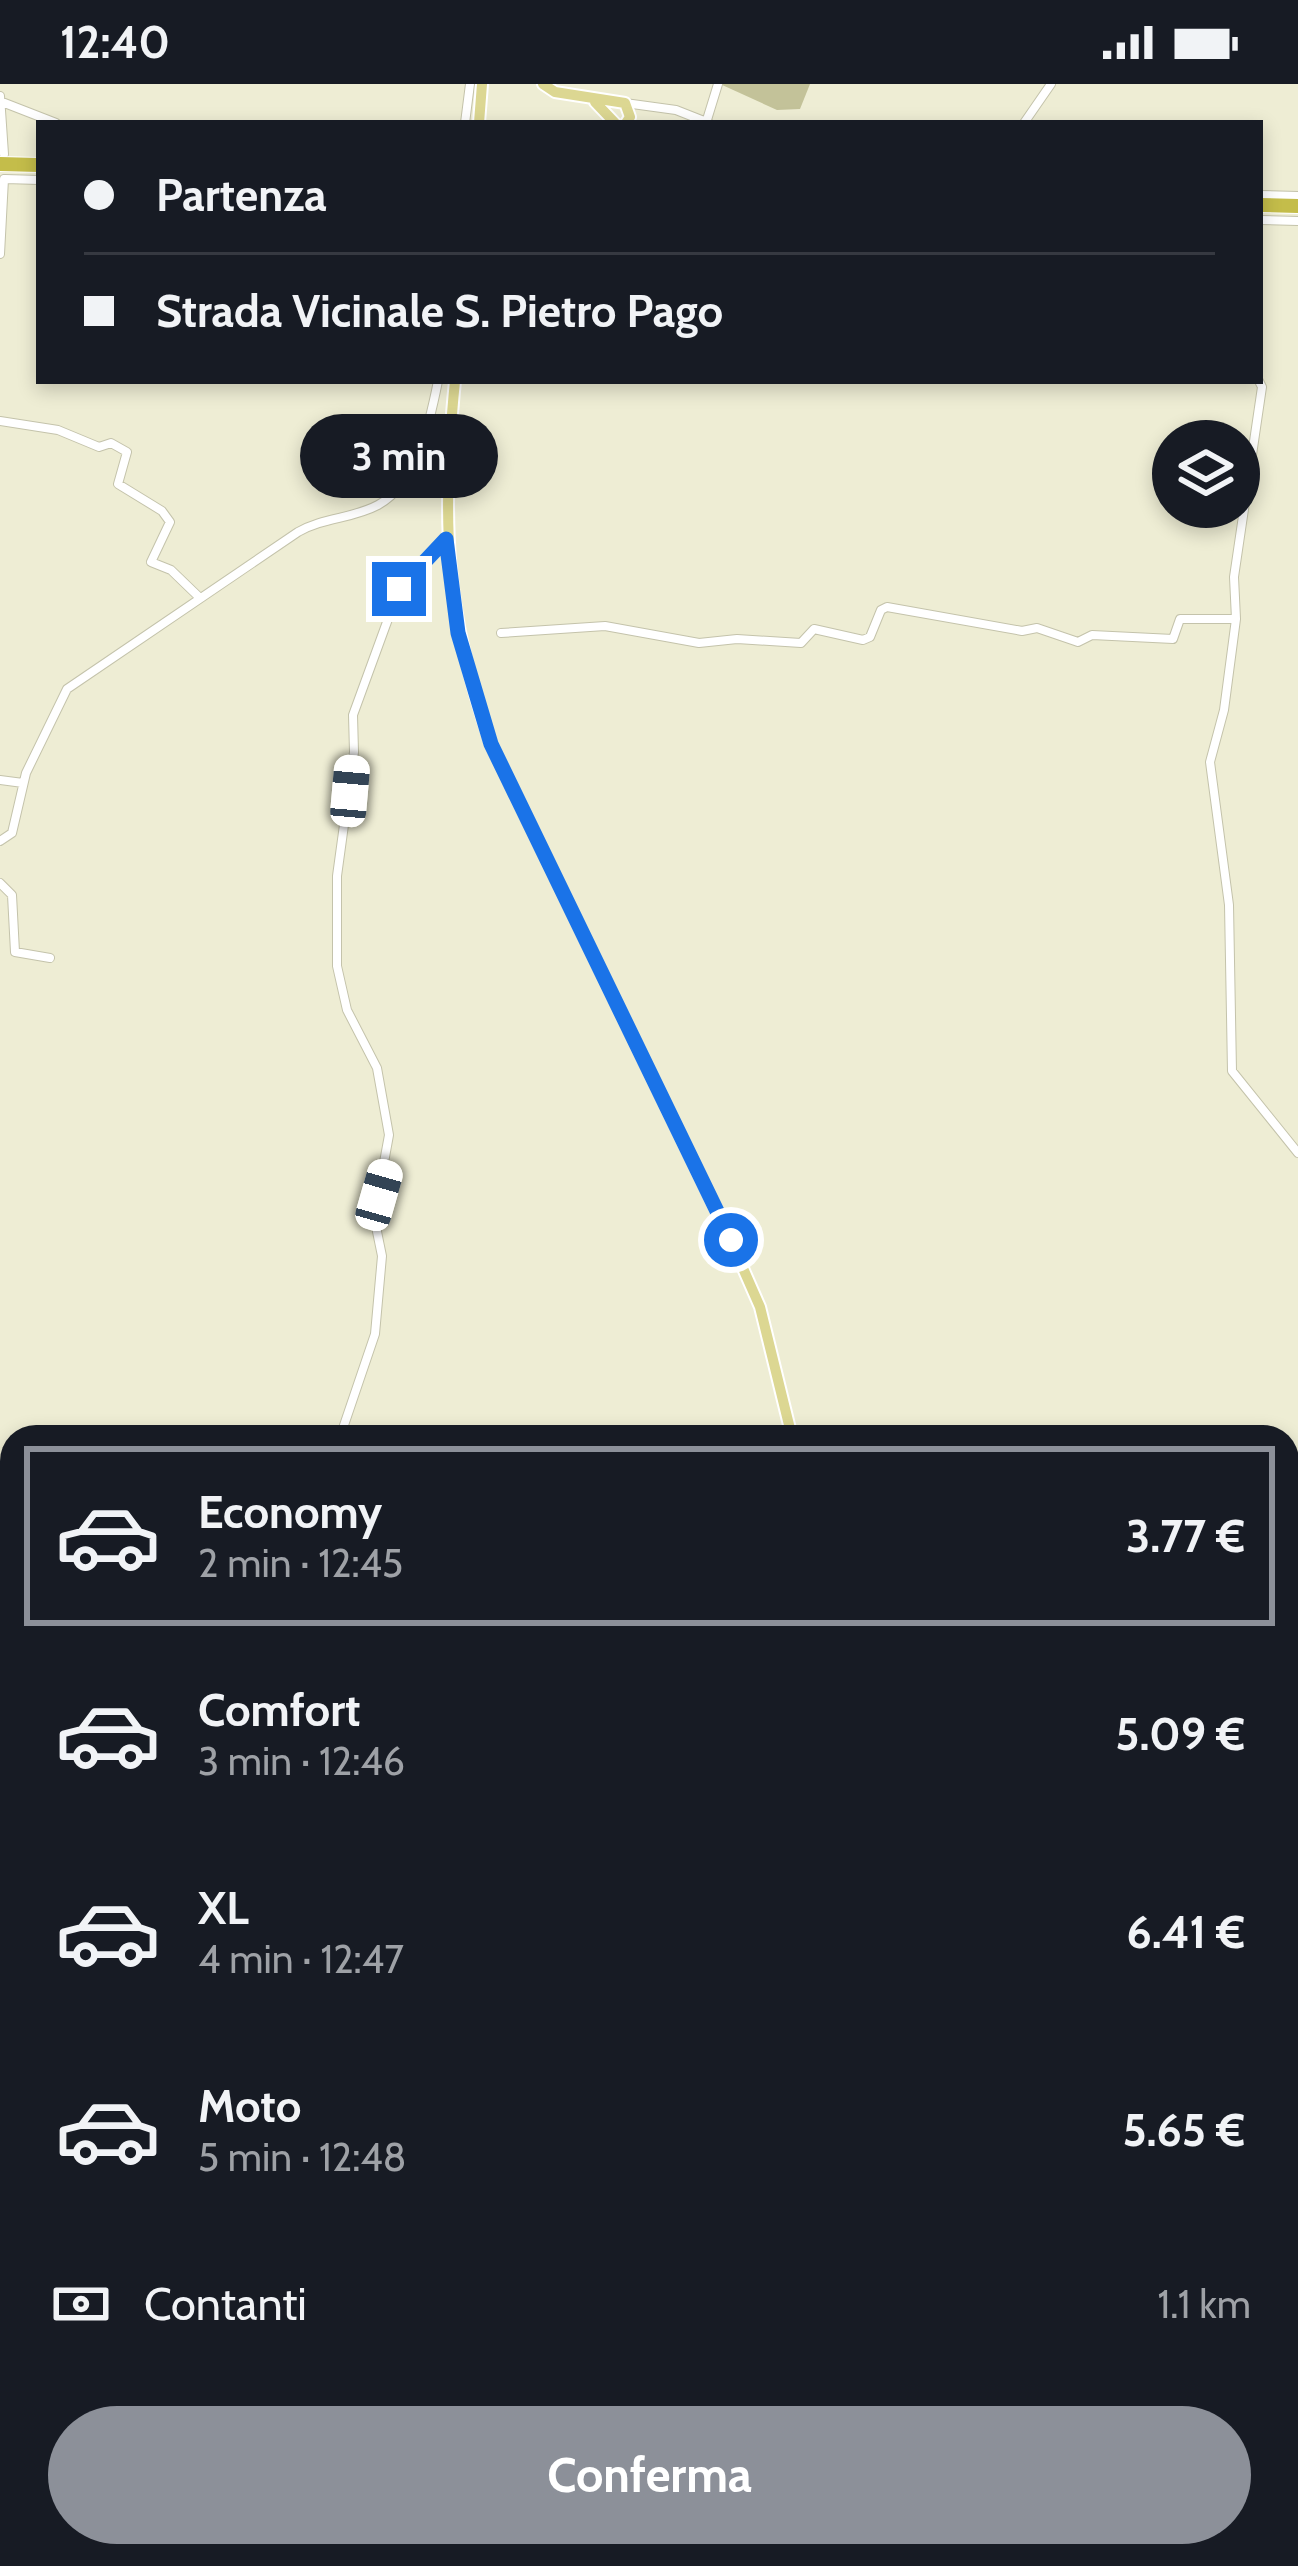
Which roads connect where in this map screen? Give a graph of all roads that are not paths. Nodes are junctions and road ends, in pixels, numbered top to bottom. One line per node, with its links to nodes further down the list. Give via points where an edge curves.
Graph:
1 (470, 84): 13 (street)
2 (482, 84): 14 (main road)
3 (543, 84): 7 (main road)
4 (718, 84): 19 (street)
5 (1041, 84): 9 (street)
6 (1051, 84): 9 (street)
7 (587, 98): 10 (main road); 15 (main road)
8 (1, 99): 12 (street); 21 (street)
9 (1038, 102): 20 (street)
10 (625, 103): 11 (street); 16 (main road); 17 (main road)
11 (660, 108): 17 (street); 18 (street)
12 (49, 120)
13 (465, 120)
14 (479, 120)
15 (613, 120)
16 (616, 120)
17 (628, 120)
18 (700, 120)
19 (708, 120)
20 (1026, 120)
21 (2, 169): 22 (highway); 27 (street)
22 (36, 172)
23 (1263, 195): 24 (street)
24 (1298, 196)
25 (1263, 212): 26 (highway)
26 (1298, 213)
27 (0, 254)
28 (437, 384): 33 (street, via 414,461 386,499 317,521)
29 (1260, 384): 34 (street, via 1234,577)
30 (456, 385): 32 (main road)
31 (0, 421): 33 (street, via 127,452 118,484 170,522 151,562)
32 (446, 539): 42 (street, via 399,589 353,715 338,966 346,1010 377,1068 389,1135 374,1217 382,1256 376,1334); 43 (main road, via 458,633 491,744 731,1240 760,1307)
33 (200, 598): 37 (street, via 67,689)
34 (1236, 619): 35 (street, via 1180,619 1173,639 1092,635 1078,642 1037,628 887,608 862,640 809,629 801,643 699,643 579,625); 41 (street, via 1210,762 1229,905 1229,1046 1234,1077)
35 (501, 633)
36 (0, 780): 37 (street)
37 (23, 783): 38 (street, via 12,833)
38 (0, 841)
39 (0, 883): 40 (street, via 11,892 15,952)
40 (50, 958)
41 (1298, 1153)
42 (344, 1425)
43 (789, 1425)

